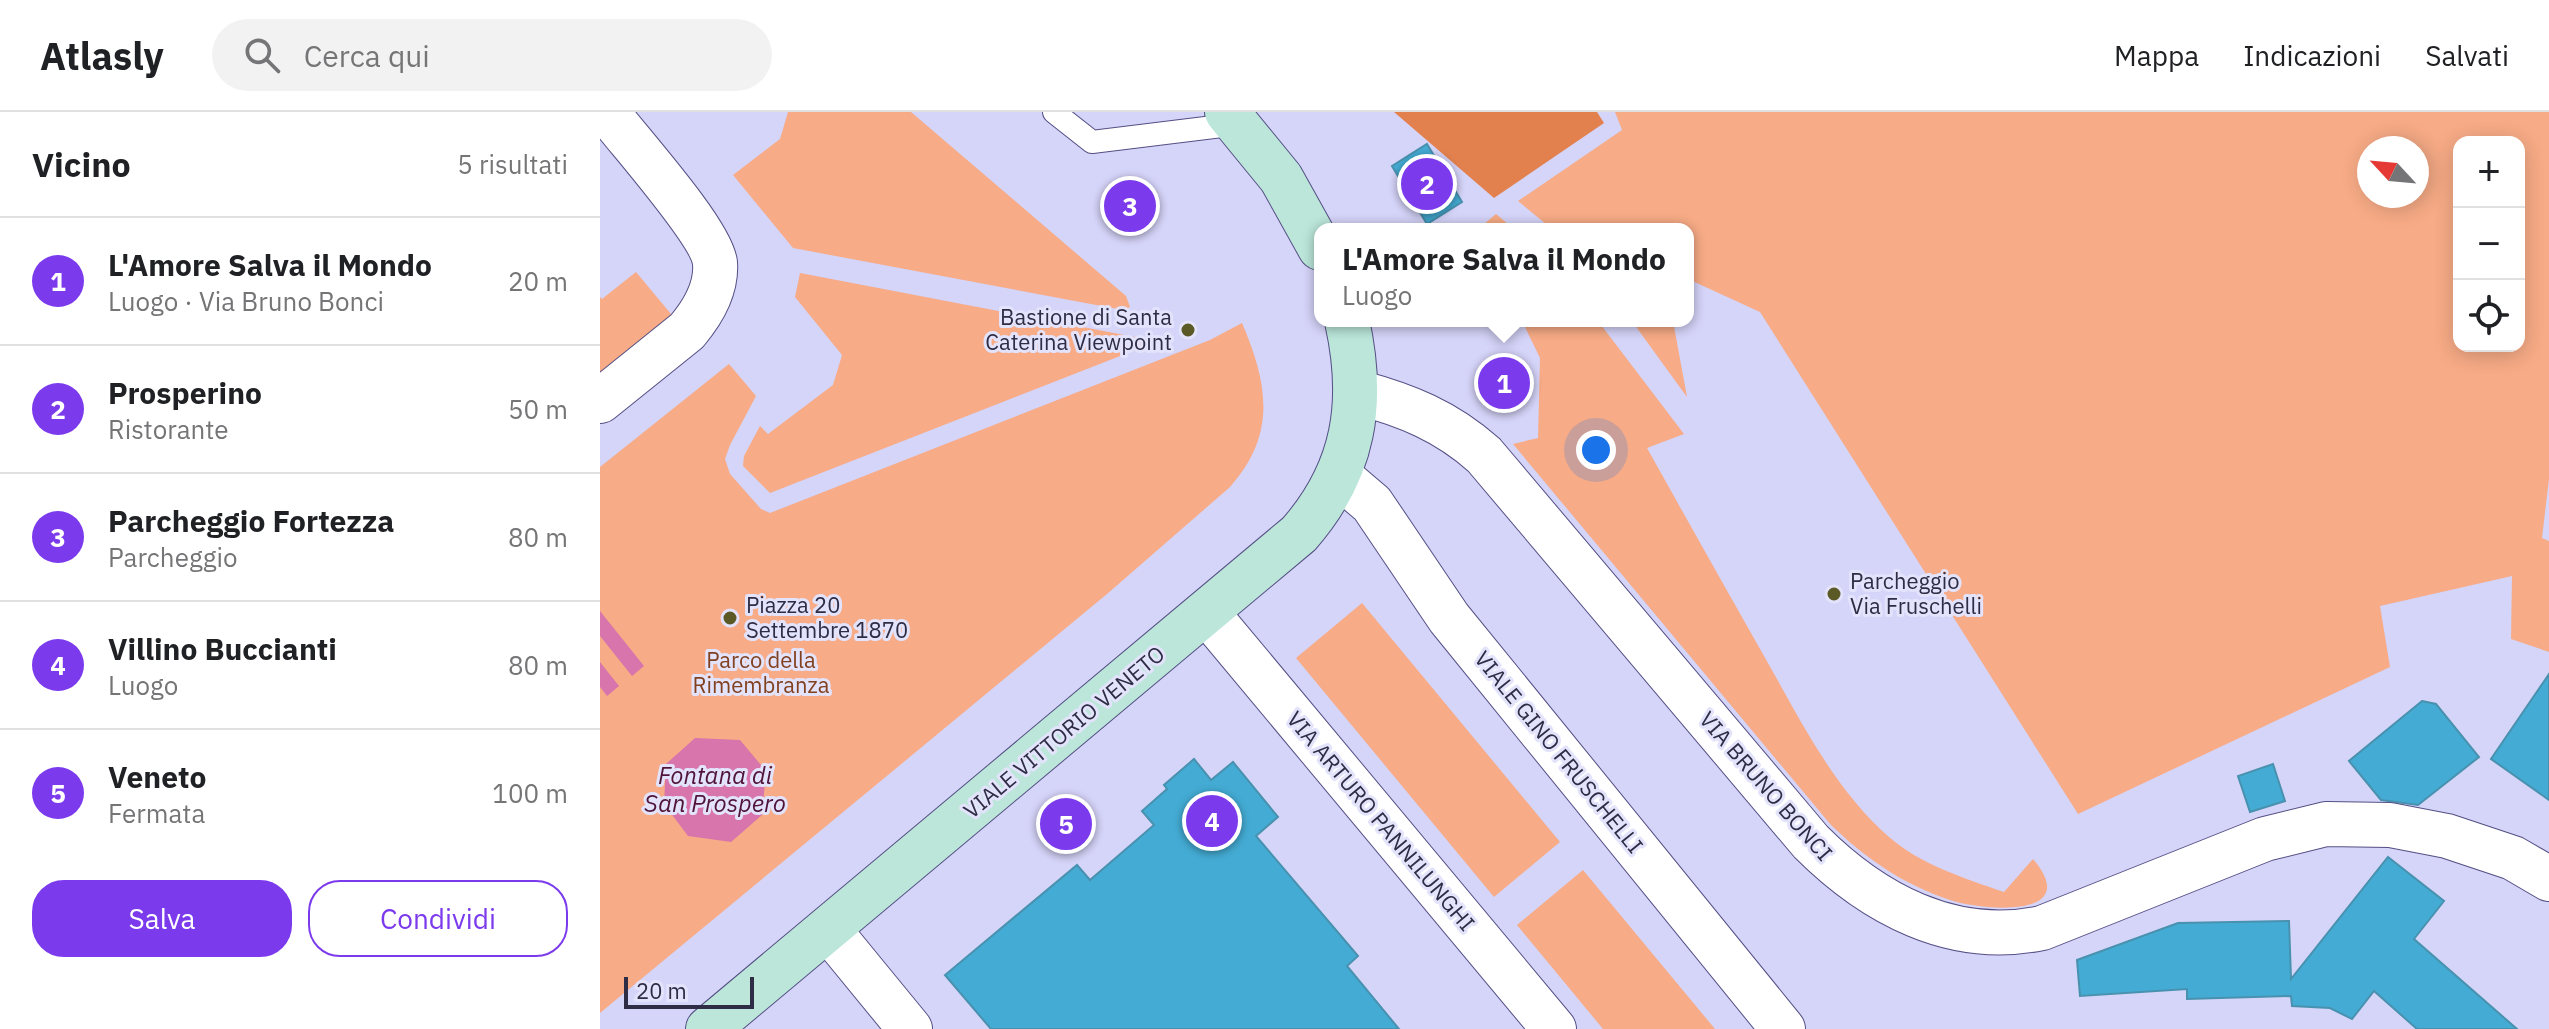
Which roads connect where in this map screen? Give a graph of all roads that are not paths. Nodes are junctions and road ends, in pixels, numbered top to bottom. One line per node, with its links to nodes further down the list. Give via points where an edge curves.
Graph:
1 (607, 112): 7 (street, via 697,226 715,264 708,301 698,318)
2 (1060, 112): 3 (lane, via 1092,142)
3 (1232, 118): 4 (street, via 1281,178)
4 (1314, 237)
5 (1348, 327): 6 (street, VIALE VITTORIO VENETO)
6 (1357, 392): 8 (street, VIALE VITTORIO VENETO); 10 (street, VIA BRUNO BONCI, via 1421,412 1484,455 1811,842 1873,894 1913,915 1967,931 2007,934 2042,928 2265,839 2326,824 2390,825 2447,836 2504,855)
7 (600, 401)
8 (1338, 475): 9 (street, VIALE VITTORIO VENETO, via 1299,534); 15 (street, VIALE GINO FRUSCHELLI, via 1372,504 1449,618)
9 (1207, 613): 11 (street, VIALE VITTORIO VENETO); 14 (street, VIA ARTURO PANNILUNGHI)
10 (2549, 879)
11 (828, 929): 12 (street, VIALE VITTORIO VENETO); 13 (street)
12 (708, 1029)
13 (910, 1029)
14 (1554, 1029)
15 (1783, 1029)

